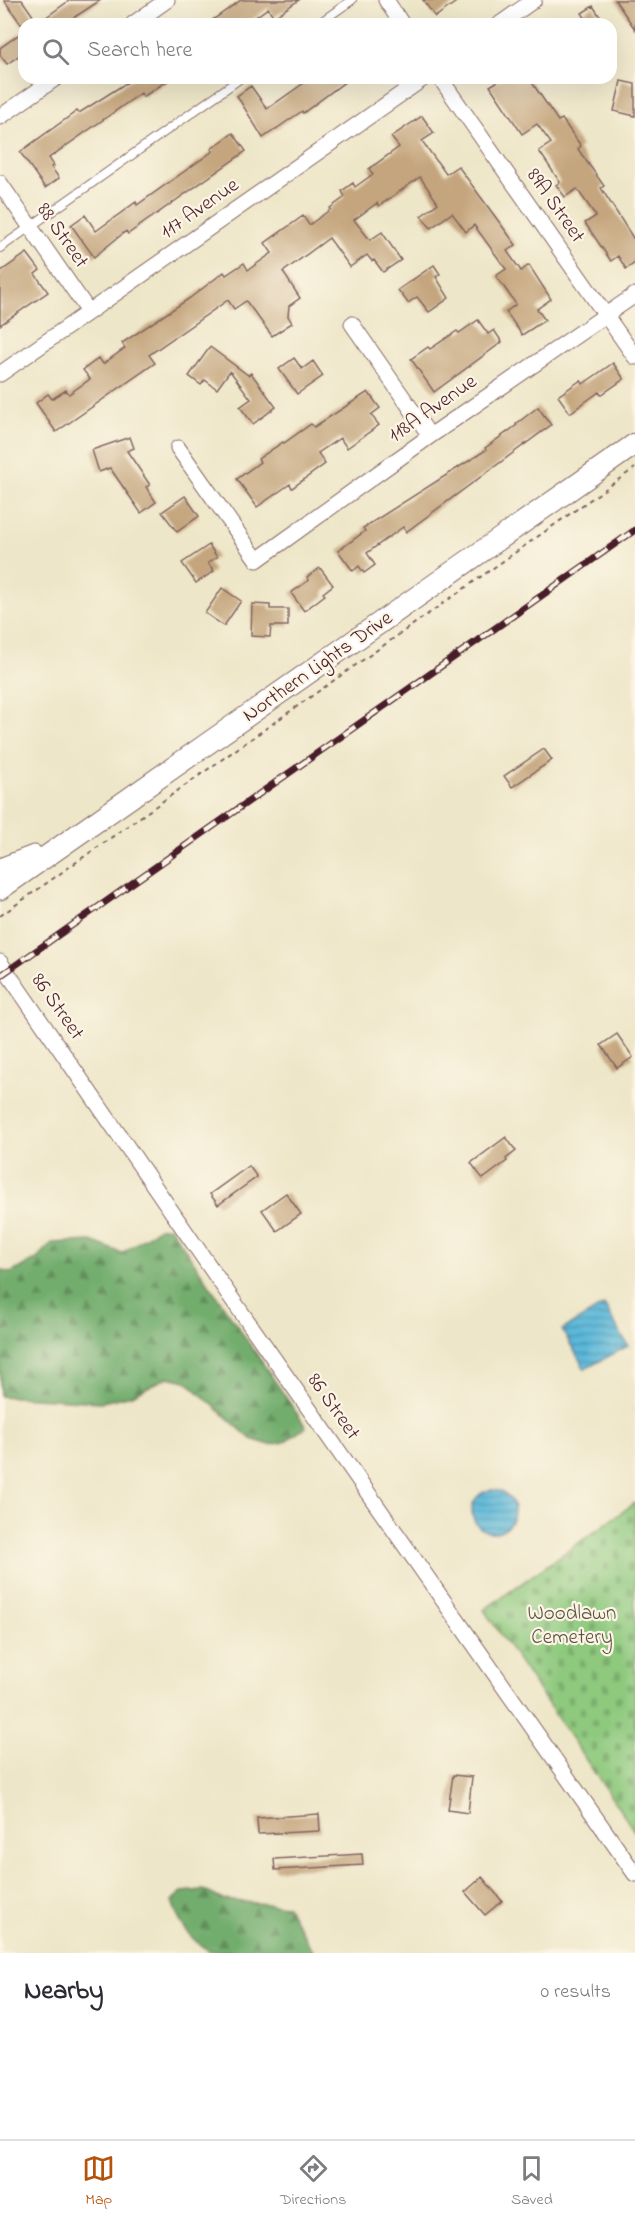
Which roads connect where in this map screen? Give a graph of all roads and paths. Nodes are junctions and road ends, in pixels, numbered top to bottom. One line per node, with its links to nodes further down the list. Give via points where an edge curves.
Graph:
1 (167, 0): 5 (street)
2 (352, 0): 6 (lane)
3 (386, 0): 7 (street)
4 (534, 0): 8 (street)
5 (142, 18)
6 (326, 18)
7 (398, 18)
8 (508, 18)
9 (47, 84): 13 (street)
10 (232, 84): 15 (lane)
11 (415, 84): 18 (street, 117 Avenue)
12 (444, 84): 19 (street, 89A Street)
13 (0, 117)
14 (0, 183): 15 (street, 88 Street)
15 (30, 226): 16 (lane); 18 (street, 88 Street)
16 (0, 248)
17 (635, 295): 19 (street, 118A Avenue)
18 (89, 312): 22 (street, 117 Avenue)
19 (606, 316): 21 (street, 89A Street); 23 (street, 118A Avenue)
20 (352, 324): 23 (street)
21 (635, 357)
22 (0, 374)
23 (430, 436): 25 (street, 118A Avenue, via 257,560)
24 (635, 444): 27 (main road, Northern Lights Drive)
25 (178, 448)
26 (635, 468): 31 (path)
27 (68, 843): 28 (main road); 29 (main road, Northern Lights Drive)
28 (0, 869)
29 (0, 890)
30 (0, 910): 31 (path)
31 (2, 915)
32 (0, 962): 33 (street, 86 Street)
33 (635, 1874)

